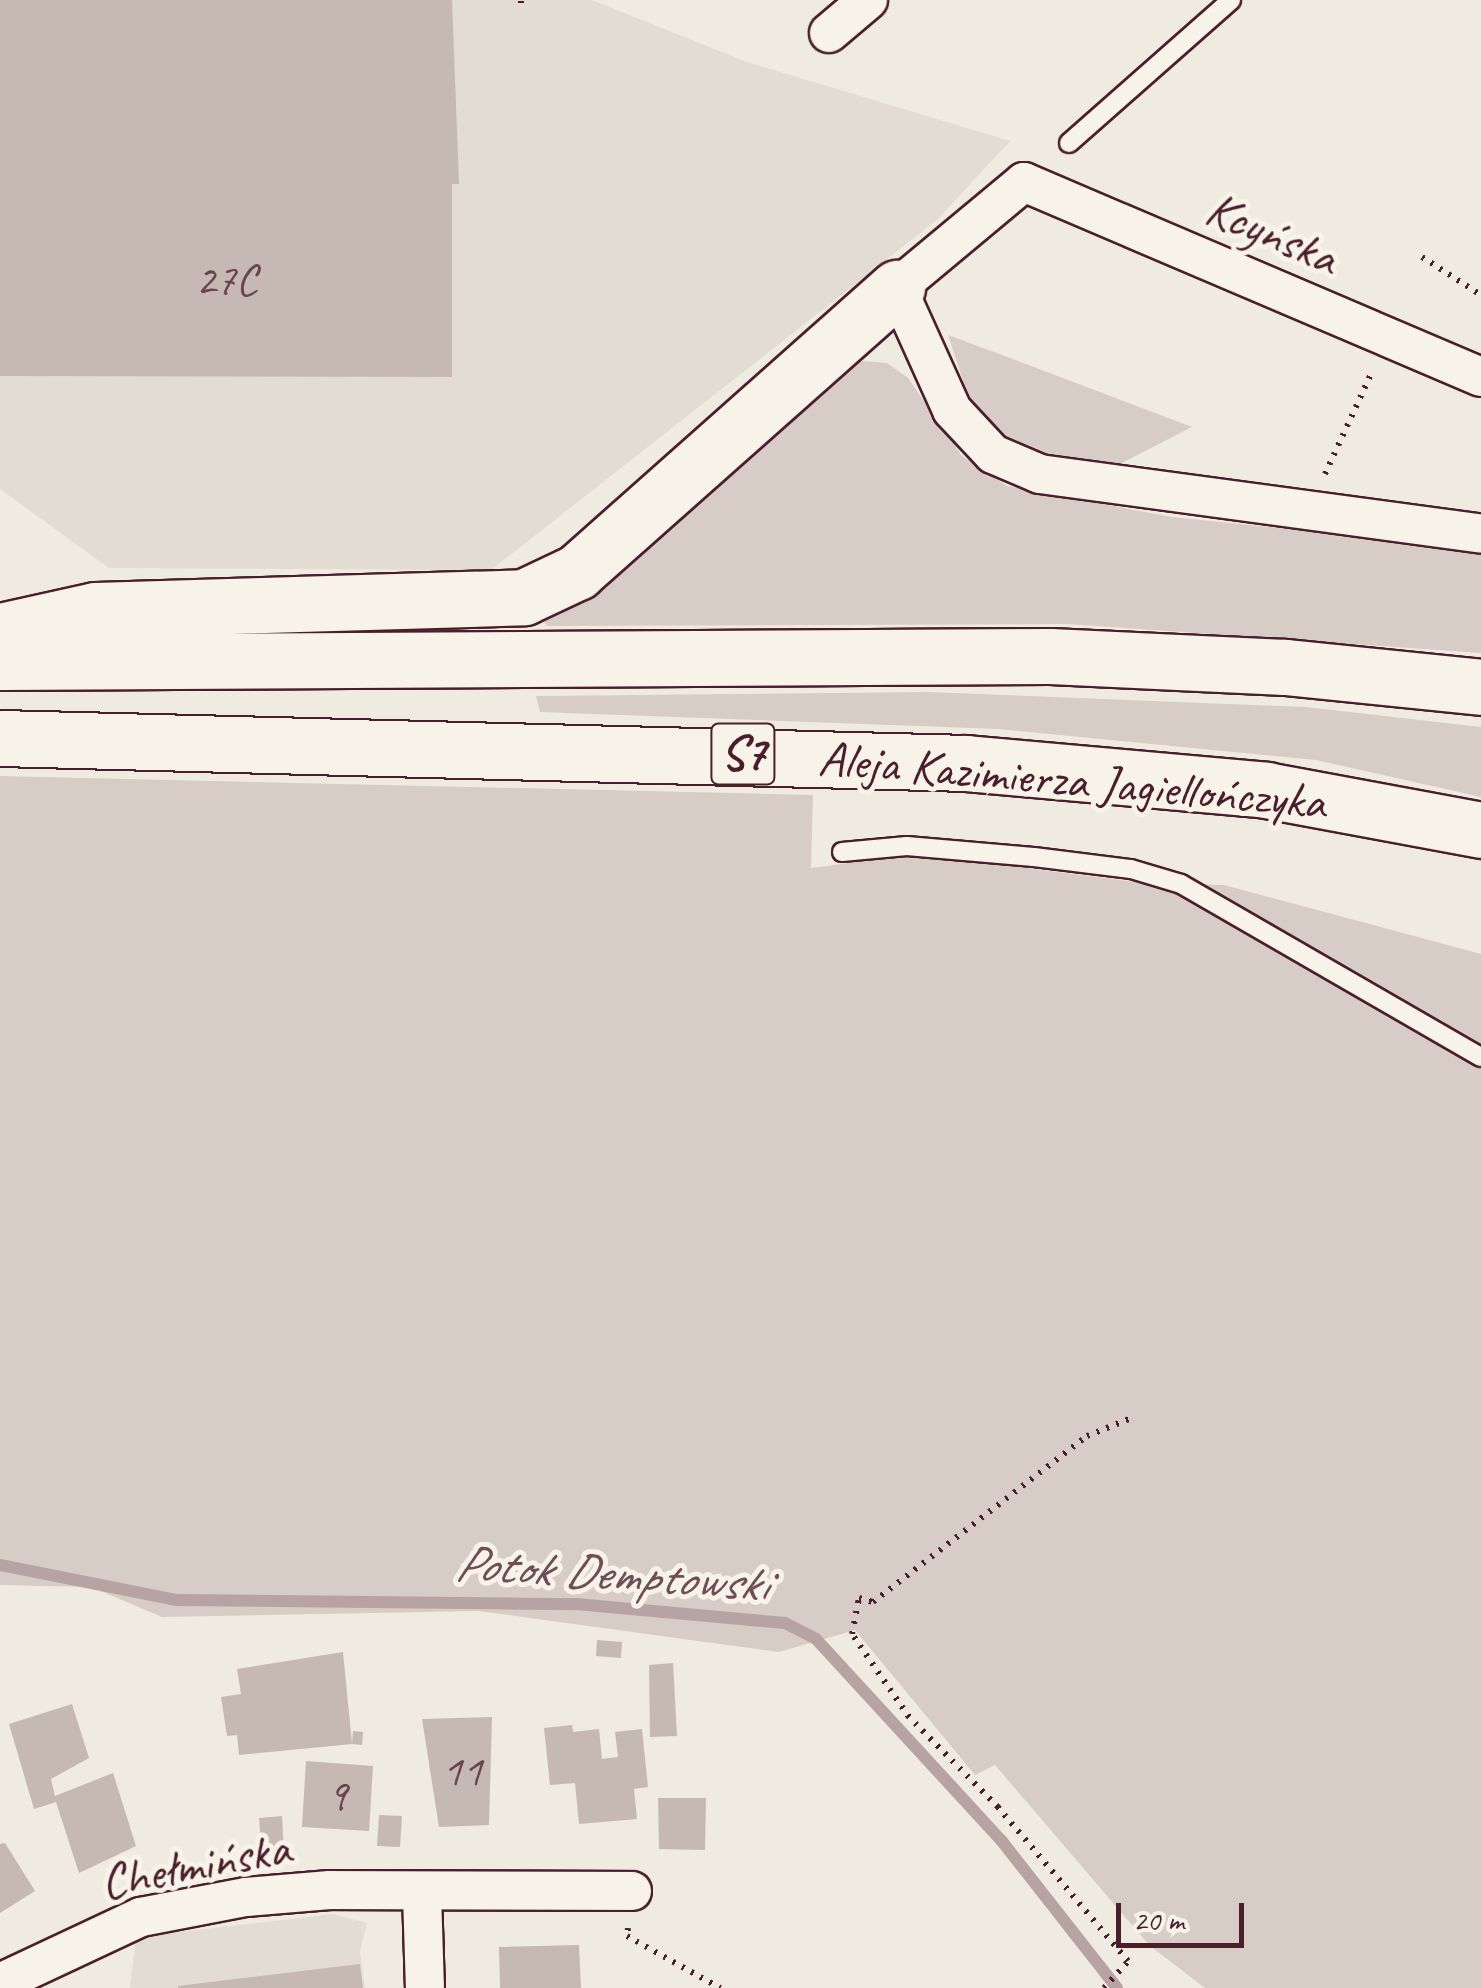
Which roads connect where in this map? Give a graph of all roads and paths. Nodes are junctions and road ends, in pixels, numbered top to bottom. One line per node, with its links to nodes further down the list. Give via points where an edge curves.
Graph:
1 (868, 0): 3 (street)
2 (1232, 0): 4 (lane)
3 (829, 33)
4 (1069, 144)
5 (1422, 257): 7 (path)
6 (898, 288): 8 (street, Kcyńska, via 1024,182); 11 (street, via 952,410 993,454 1040,474); 12 (highway, via 577,572 524,597 96,610)
7 (1481, 295)
8 (1388, 337): 9 (street, Kcyńska); 10 (path)
9 (1481, 376)
10 (1320, 485)
11 (1481, 534)
12 (0, 632)
13 (0, 662): 14 (highway, Aleja Kazimierza Jagiellończyka / S7, via 1050,656 1285,667)
14 (1481, 687)
15 (0, 738): 16 (highway, Aleja Kazimierza Jagiellończyka / S7, via 966,763 1266,790)
16 (1481, 830)
17 (842, 852): 18 (lane, via 906,846 1034,857 1131,869 1181,884)
18 (1481, 1057)
19 (1130, 1419): 25 (path, via 1121,1417 1087,1436 873,1602 859,1598 852,1634 909,1717 998,1807 1128,1961)
20 (632, 1892): 21 (street, Chełmińska); 24 (path, via 627,1936)
21 (422, 1894): 22 (street, Chełmińska, via 330,1890 141,1917); 23 (street)
22 (0, 1984)
23 (425, 1988)
24 (720, 1988)
25 (1104, 1988)

